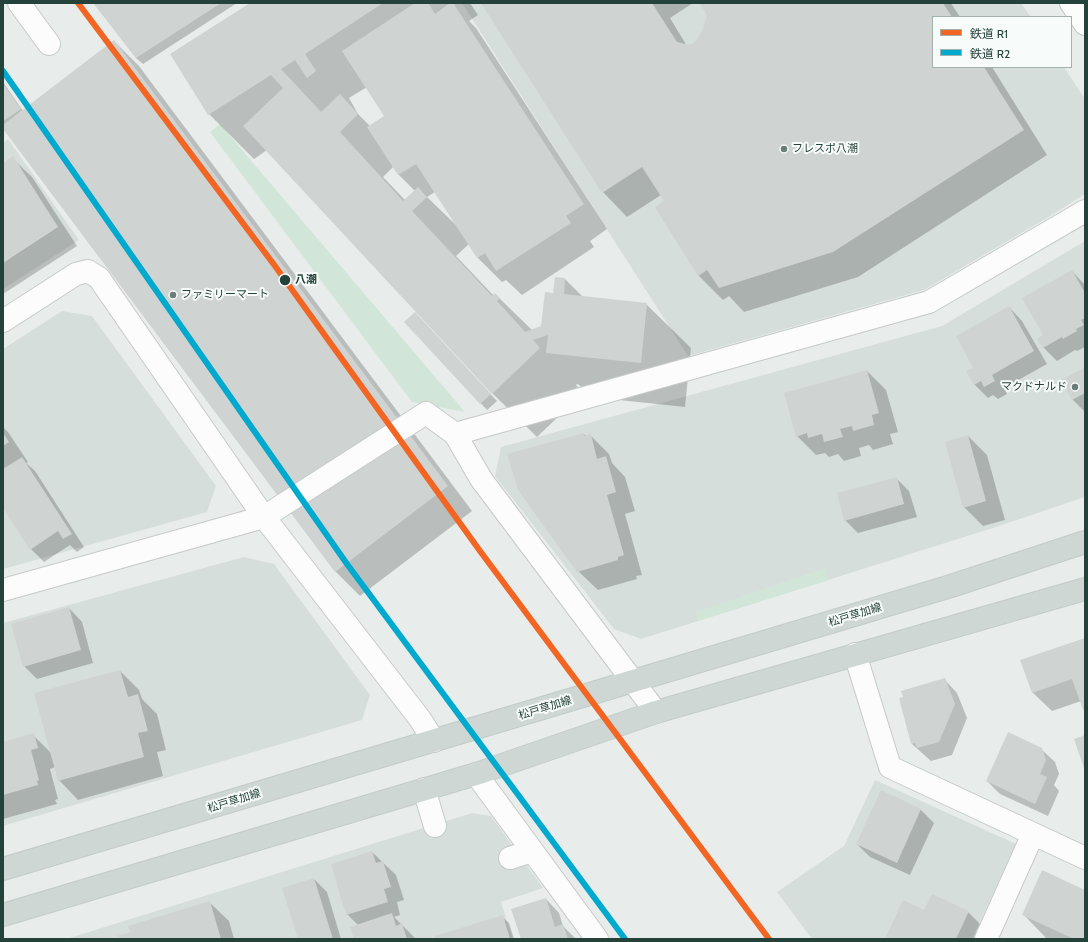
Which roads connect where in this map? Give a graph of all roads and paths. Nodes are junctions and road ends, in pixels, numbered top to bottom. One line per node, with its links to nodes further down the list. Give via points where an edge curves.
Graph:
1 (19, 3): 4 (street)
2 (1071, 3): 3 (street)
3 (1085, 24)
4 (48, 44)
5 (1085, 211): 7 (street, via 929,302)
6 (3, 321): 8 (street, via 76,274 88,271 99,278)
7 (456, 434): 8 (street, via 426,412); 13 (street, via 481,479)
8 (264, 517): 11 (street); 15 (street)
9 (1085, 542): 13 (main road, 松戸草加線, via 951,586)
10 (1085, 589): 12 (main road)
11 (3, 590)
12 (855, 654): 14 (main road); 19 (street, via 890,767)
13 (633, 681): 14 (street); 15 (main road, 松戸草加線)
14 (656, 712): 16 (main road)
15 (434, 741): 23 (main road, 松戸草加線)
16 (476, 774): 17 (main road); 20 (street)
17 (424, 789): 18 (street); 24 (main road)
18 (435, 826)
19 (1033, 834): 21 (street); 26 (street)
20 (532, 851): 22 (street); 25 (street)
21 (1085, 857)
22 (510, 858)
23 (3, 869)
24 (3, 915)
25 (597, 939)
26 (986, 939)

